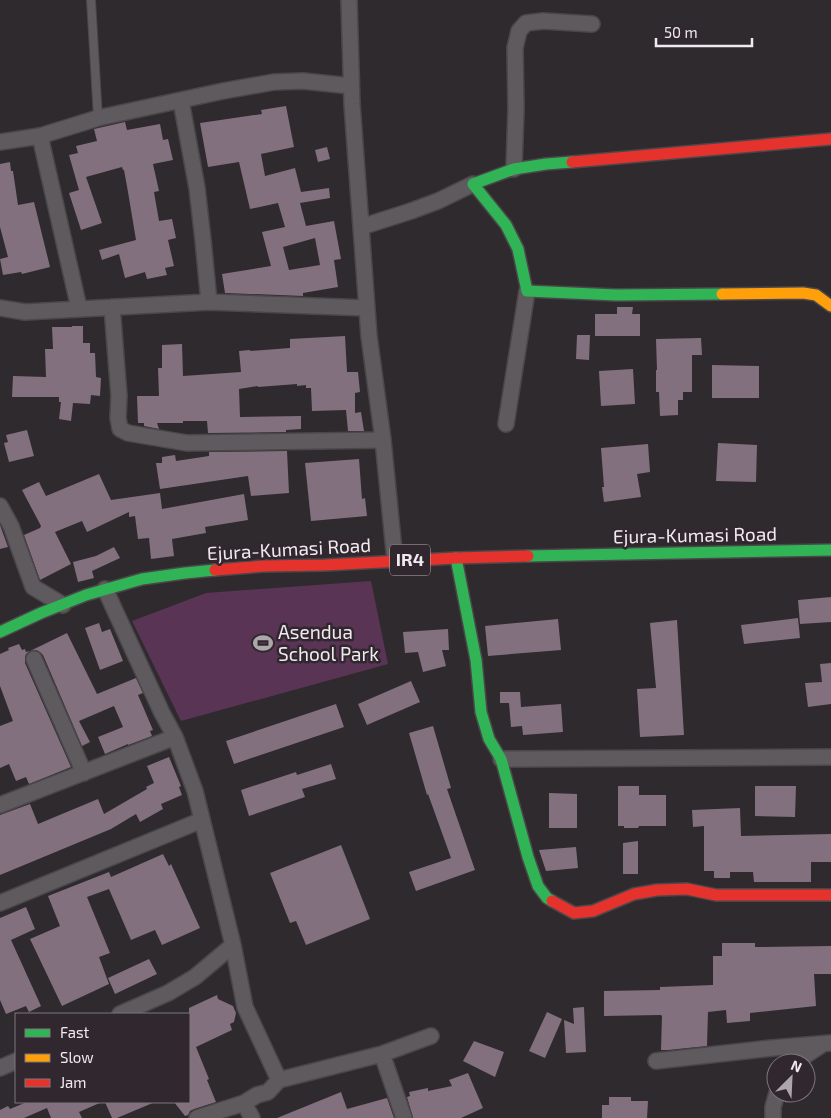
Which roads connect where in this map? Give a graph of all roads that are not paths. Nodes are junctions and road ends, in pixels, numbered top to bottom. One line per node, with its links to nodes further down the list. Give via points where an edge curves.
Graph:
1 (91, 0): 6 (lane)
2 (349, 0): 4 (street)
3 (592, 24): 10 (street, via 544,21 526,23 519,31 515,48)
4 (351, 86): 5 (street, via 303,81 274,82); 12 (street)
5 (180, 101): 6 (street); 14 (street, via 197,188)
6 (98, 118): 7 (street)
7 (40, 136): 9 (street); 18 (street)
8 (831, 139): 10 (street)
9 (0, 142)
10 (514, 169): 11 (street)
11 (473, 184): 12 (street, via 438,201); 13 (street, via 506,225 518,249)
12 (361, 227): 19 (street)
13 (527, 291): 15 (street, via 616,295 803,292 816,295); 20 (street)
14 (209, 302): 16 (street); 19 (street)
15 (831, 306)
16 (112, 307): 18 (street); 21 (street, via 118,418 120,429 128,433 187,443)
17 (0, 308): 18 (street, via 25,312)
18 (79, 308)
19 (367, 308): 21 (street)
20 (506, 424)
21 (383, 440): 25 (street)
22 (0, 506): 27 (street, via 11,526 33,587)
23 (831, 550): 24 (street, Ejura-Kumasi Road / IR4)
24 (456, 558): 25 (street, Ejura-Kumasi Road / IR4); 32 (street, via 476,660 482,712 489,739)
25 (395, 561): 26 (street, Ejura-Kumasi Road / IR4, via 195,572 142,579)
26 (105, 589): 27 (street, Ejura-Kumasi Road / IR4); 30 (street)
27 (63, 605): 28 (street, Ejura-Kumasi Road / IR4)
28 (2, 626)
29 (34, 659): 33 (street)
30 (175, 737): 33 (street); 35 (street)
31 (831, 757): 32 (street)
32 (501, 759): 36 (street, via 538,886 547,898 574,913 593,911 634,894 657,890 687,889 716,895)
33 (84, 773): 34 (street)
34 (0, 805)
35 (202, 820): 37 (street); 38 (street)
36 (831, 895)
37 (0, 903)
38 (233, 945): 39 (street, via 195,977); 47 (street, via 245,1007)
39 (122, 1013)
40 (431, 1036): 43 (street)
41 (828, 1043): 42 (street); 45 (street)
42 (811, 1053)
43 (382, 1054): 47 (street); 52 (street)
44 (15, 1061): 46 (street)
45 (656, 1061)
46 (0, 1068)
47 (279, 1080): 48 (street, via 268,1092)
48 (244, 1103): 50 (street); 51 (street)
49 (774, 1103): 53 (street)
50 (197, 1118)
51 (252, 1118)
52 (404, 1118)
53 (773, 1118)

